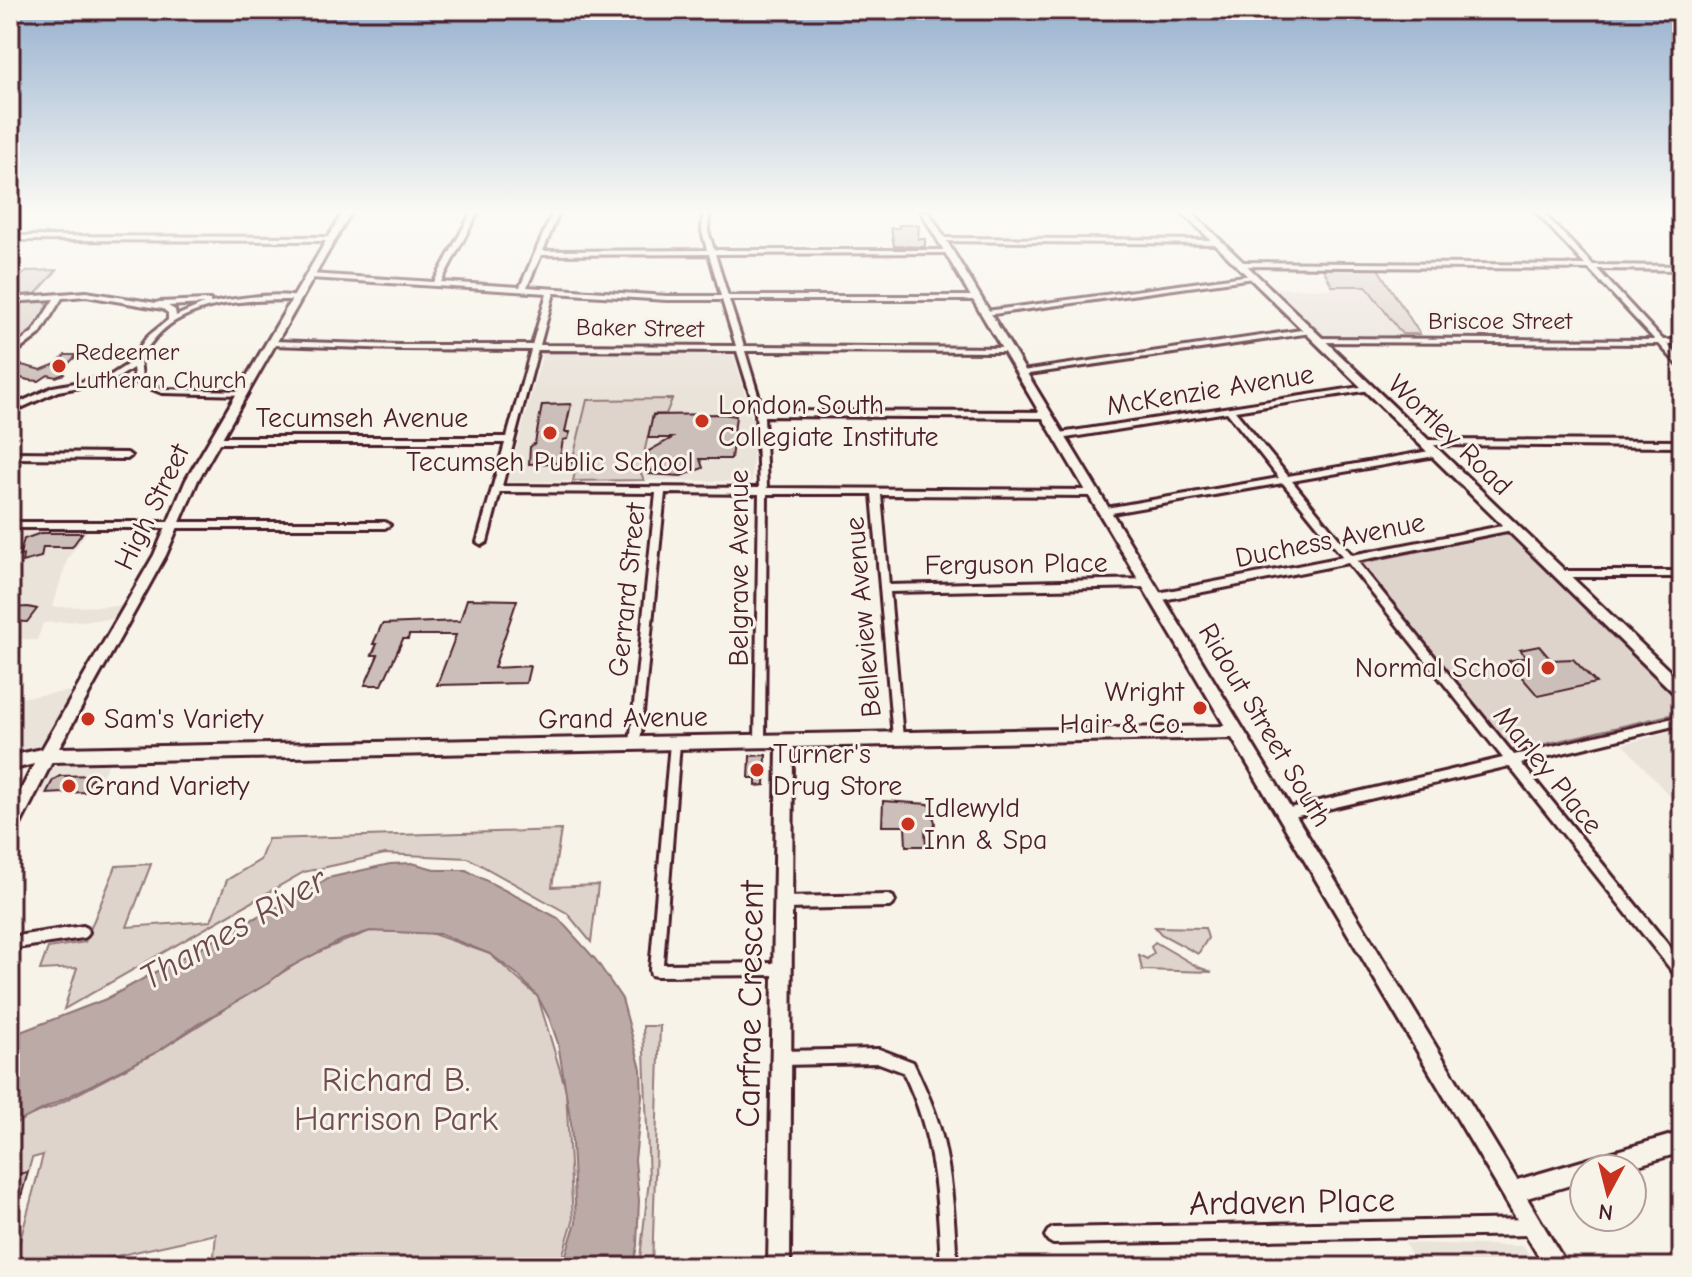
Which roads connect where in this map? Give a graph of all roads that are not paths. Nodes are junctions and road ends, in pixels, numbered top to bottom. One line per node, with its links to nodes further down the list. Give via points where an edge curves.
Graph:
1 (313, 272): 8 (street, High Street)
2 (443, 272): 10 (street)
3 (531, 272): 11 (street)
4 (718, 272): 14 (street, Belgrave Avenue)
5 (961, 272): 16 (street, Ridout Street South)
6 (1247, 272): 9 (street, Wortley Road)
7 (1595, 272): 23 (street)
8 (310, 276): 10 (street); 15 (street, High Street)
9 (1252, 277): 20 (street); 22 (street, Wortley Road)
10 (437, 283): 11 (street)
11 (523, 289): 12 (street)
12 (551, 290): 14 (street); 26 (street)
13 (59, 297): 18 (street); 19 (street, via 86,294); 29 (street, via 37,332)
14 (725, 297): 16 (street); 27 (street, Belgrave Avenue)
15 (297, 298): 17 (street); 25 (street, High Street)
16 (977, 298): 20 (street, Ridout Street South)
17 (233, 299): 19 (street); 21 (street, via 204,305)
18 (10, 300)
19 (153, 304): 21 (street, via 169,309)
20 (986, 313): 28 (street, Ridout Street South)
21 (172, 321): 30 (street, via 143,345)
22 (1313, 335): 23 (street, Briscoe Street); 32 (street, Briscoe Street); 35 (street, Wortley Road)
23 (1661, 341): 24 (street, Briscoe Street); 31 (street)
24 (1682, 342)
25 (272, 343): 26 (street, Baker Street); 36 (street, High Street)
26 (533, 347): 27 (street, Baker Street); 43 (street)
27 (742, 349): 28 (street, Baker Street); 39 (street, Belgrave Avenue)
28 (1008, 350): 32 (street, Ridout Street South)
29 (10, 355)
30 (135, 363): 33 (street); 34 (street)
31 (1682, 364)
32 (1022, 373): 40 (street, Ridout Street South)
33 (110, 379): 34 (street); 38 (street, via 56,389)
34 (138, 380): 36 (street, via 162,391)
35 (1367, 388): 37 (street, McKenzie Avenue); 44 (street, Wortley Road)
36 (243, 393): 42 (street, High Street)
37 (1229, 409): 41 (street, McKenzie Avenue); 49 (street, Marley Place)
38 (10, 410)
39 (760, 413): 40 (street); 52 (street, Belgrave Avenue)
40 (1047, 415): 41 (street, Ridout Street South)
41 (1060, 436): 54 (street, Ridout Street South)
42 (215, 440): 43 (street, Tecumseh Avenue); 56 (street, High Street)
43 (509, 440): 50 (street)
44 (1424, 443): 45 (street); 46 (street, Wortley Road)
45 (1682, 444)
46 (1435, 453): 49 (street); 59 (street, Wortley Road)
47 (10, 455): 48 (street)
48 (127, 456)
49 (1283, 478): 55 (street); 61 (street, Marley Place)
50 (496, 489): 51 (street); 60 (street)
51 (661, 489): 52 (street); 73 (street, Gerrard Street)
52 (763, 491): 53 (street); 71 (street, Belgrave Avenue)
53 (876, 491): 54 (street); 65 (street, Belleview Avenue)
54 (1095, 493): 55 (street, Ridout Street South)
55 (1106, 511): 64 (street, Ridout Street South)
56 (175, 523): 57 (street); 58 (street); 75 (street, High Street)
57 (10, 525)
58 (385, 525)
59 (1512, 527): 61 (street, Duchess Avenue); 62 (street, Wortley Road)
60 (482, 542)
61 (1348, 558): 66 (street, Duchess Avenue); 76 (street, Marley Place)
62 (1560, 574): 63 (street); 67 (street, Wortley Road)
63 (1682, 574)
64 (1149, 583): 65 (street, Ferguson Place); 66 (street, Ridout Street South)
65 (884, 589): 70 (street, Belleview Avenue)
66 (1158, 597): 69 (street, Ridout Street South)
67 (1682, 692)
68 (1682, 720): 76 (street)
69 (1237, 732): 70 (street, Grand Avenue); 78 (street, Ridout Street South)
70 (898, 738): 72 (street, Grand Avenue)
71 (760, 741): 72 (street, Grand Avenue); 74 (street, Grand Avenue)
72 (785, 741): 81 (street, Carfrae Crescent)
73 (635, 743): 74 (street, Grand Avenue); 75 (street, Grand Avenue)
74 (675, 743): 84 (street, via 656,970)
75 (47, 755): 77 (street, Grand Avenue); 79 (street, High Street)
76 (1509, 760): 78 (street); 85 (street, Marley Place)
77 (10, 763)
78 (1285, 814): 90 (street, Ridout Street South)
79 (10, 828)
80 (889, 901): 81 (street)
81 (783, 903): 84 (street, Carfrae Crescent)
82 (83, 932): 83 (street)
83 (10, 943)
84 (782, 969): 86 (street, Carfrae Crescent)
85 (1682, 972)
86 (781, 1058): 93 (street, Carfrae Crescent); 94 (street, via 879,1056 908,1067 931,1115 944,1170)
87 (1682, 1142): 88 (street)
88 (1645, 1153)
89 (1568, 1176): 90 (street)
90 (1511, 1192): 91 (street, Ridout Street South)
91 (1532, 1227): 92 (street, Ardaven Place); 95 (street, Ridout Street South)
92 (1053, 1236)
93 (779, 1267)
94 (949, 1267)
95 (1557, 1267)

